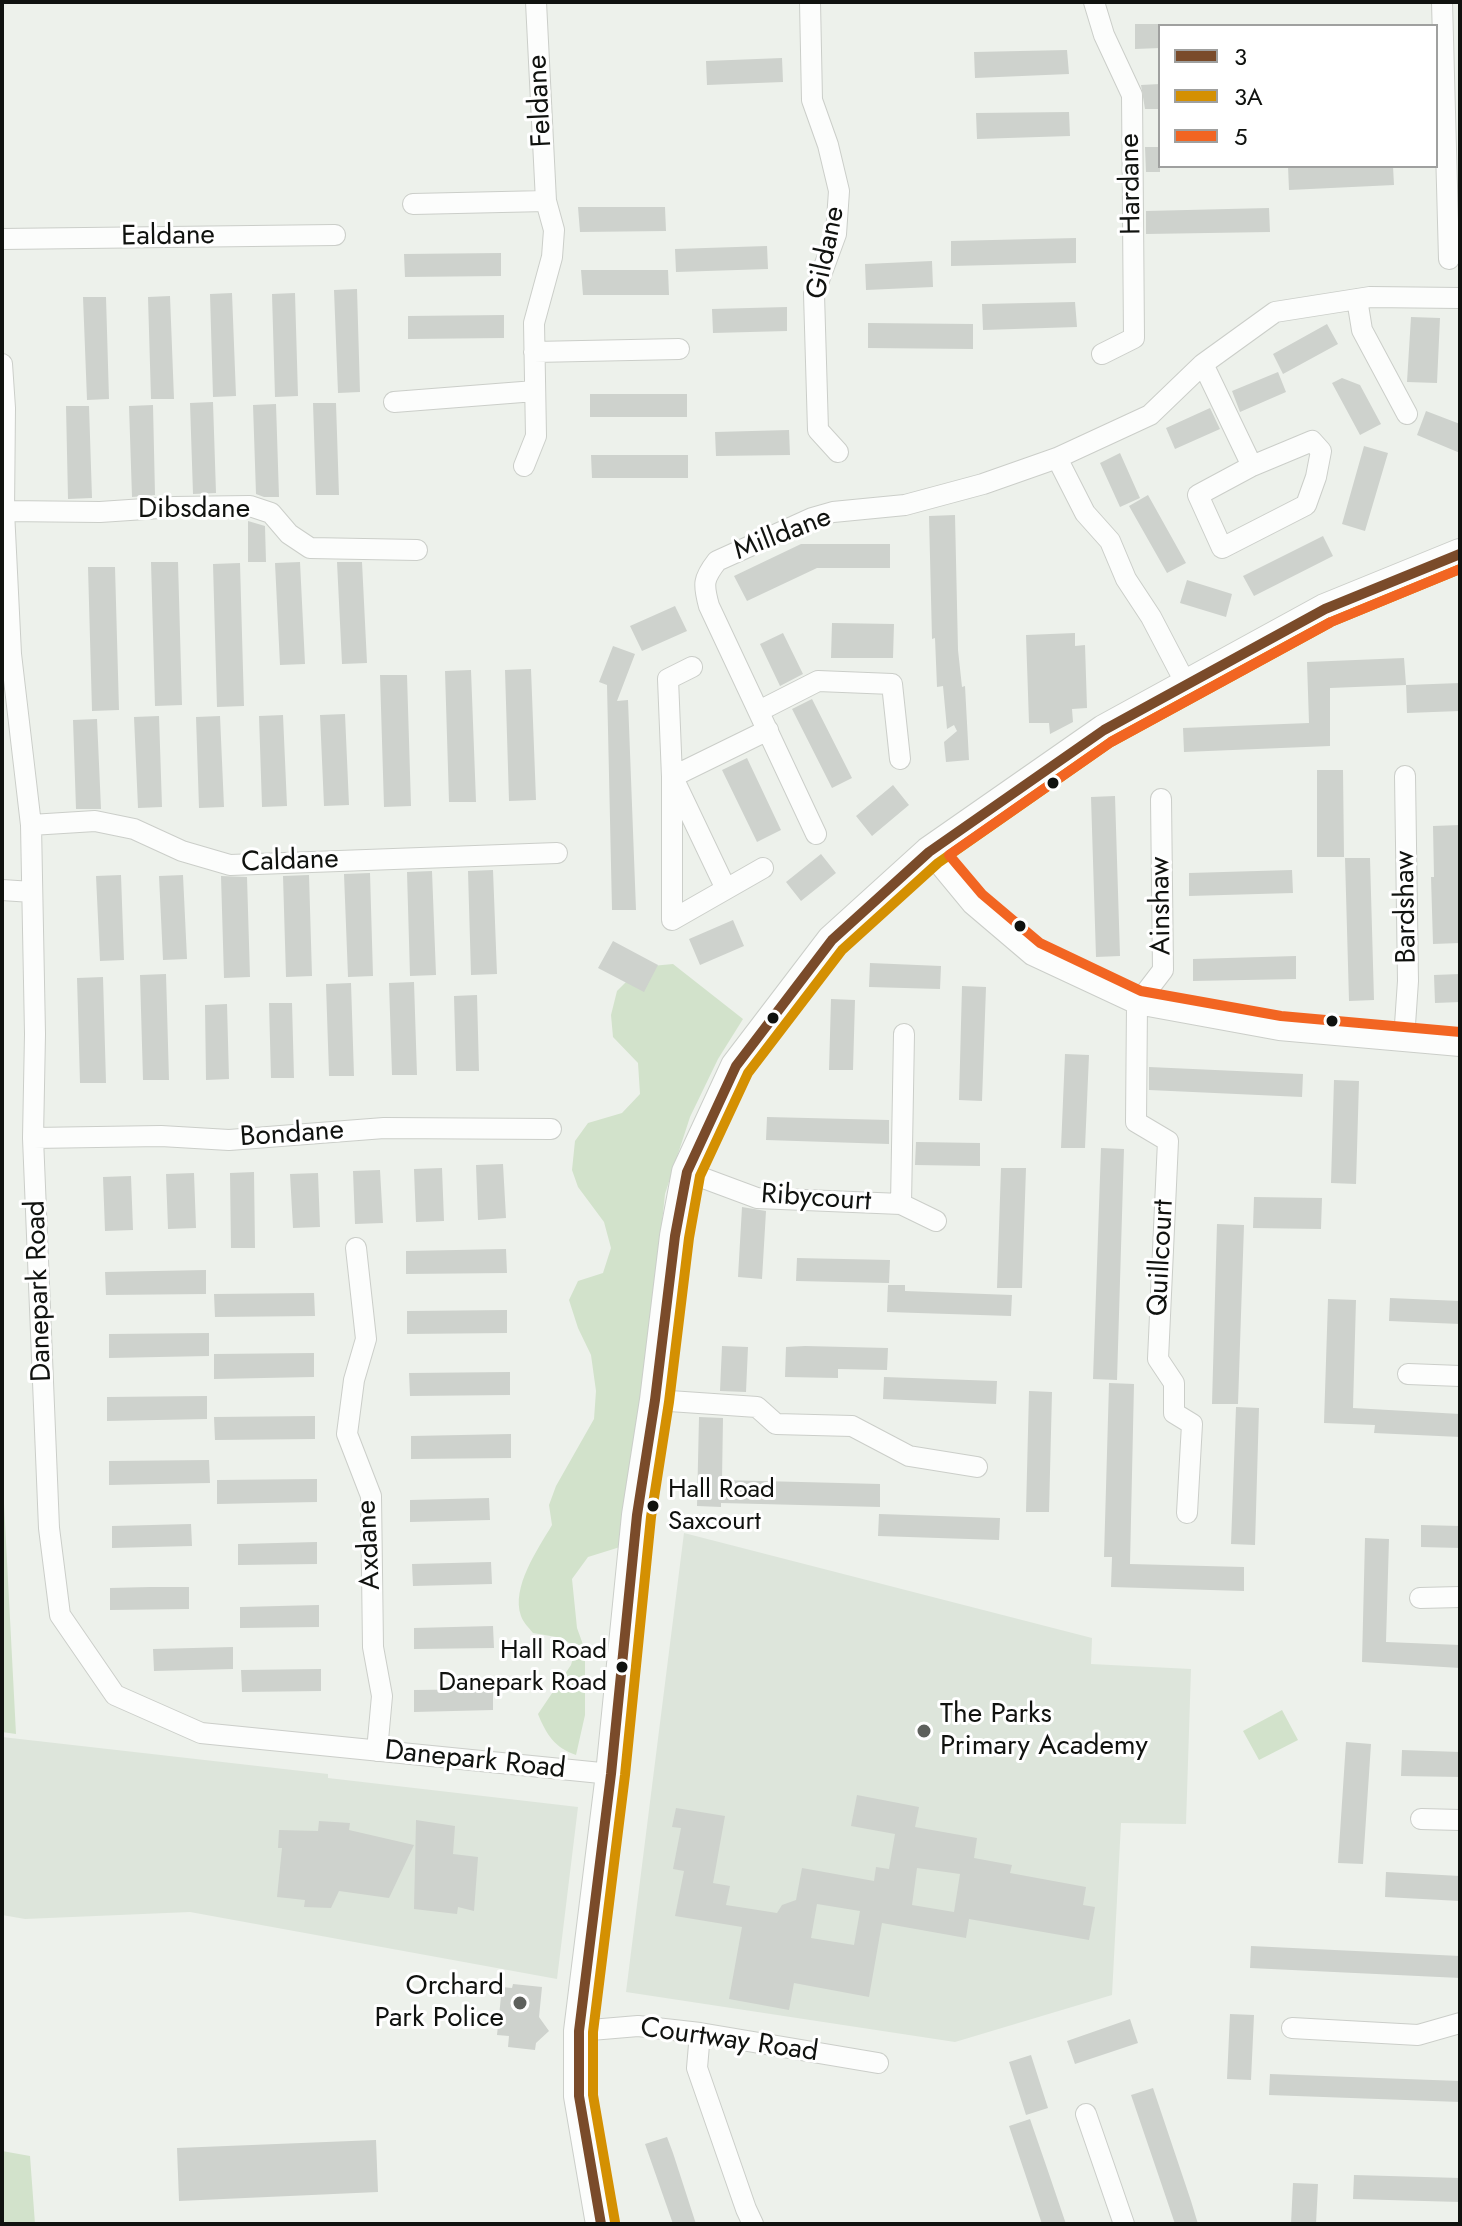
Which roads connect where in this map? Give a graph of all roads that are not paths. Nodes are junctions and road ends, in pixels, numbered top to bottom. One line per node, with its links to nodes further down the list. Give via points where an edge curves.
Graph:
1 (536, 2): 5 (street, Feldane)
2 (810, 2): 20 (street, Gildane, via 812,100 839,191 836,234 814,294 818,430)
3 (1094, 2): 14 (street, Hardane, via 1132,95 1134,338)
4 (1442, 2): 9 (street)
5 (546, 201): 6 (street); 13 (street, Feldane, via 554,230 552,257 534,323)
6 (413, 204)
7 (335, 235): 8 (street, Ealdane)
8 (2, 239)
9 (1449, 259)
10 (1460, 298): 11 (street, Milldane)
11 (1357, 299): 16 (street, Milldane, via 1275,312); 19 (street, via 1362,330)
12 (679, 349): 13 (street)
13 (534, 352): 17 (street, Feldane)
14 (1102, 354)
15 (2, 364): 24 (street, Danepark Road)
16 (1203, 364): 21 (street, Milldane, via 1150,415); 23 (street)
17 (535, 391): 18 (street); 22 (street, Feldane, via 536,436)
18 (394, 402)
19 (1407, 414)
20 (838, 452)
21 (1057, 458): 28 (street, via 1085,513 1110,541); 29 (street, Milldane, via 905,505 812,518 717,561 704,586 709,606)
22 (524, 466)
23 (1252, 466): 23 (street, via 1198,495 1222,548 1306,505 1321,451 1312,441)
24 (4, 511): 25 (street, Dibsdane, via 250,506 271,513 310,548); 34 (street, Danepark Road, via 11,654)
25 (417, 550)
26 (1460, 554): 28 (street, via 1325,609)
27 (692, 667): 32 (street, via 668,679)
28 (1186, 684): 36 (street, via 1104,730)
29 (764, 720): 30 (street, via 818,681 892,684); 32 (street); 35 (street, Milldane)
30 (900, 759)
31 (1405, 776): 44 (street, Bardshaw)
32 (672, 777): 39 (street); 39 (street, via 672,920)
33 (1161, 799): 42 (street, Ainshaw, via 1163,970)
34 (31, 825): 37 (street, Caldane, via 95,821 134,829 230,865); 41 (street, Danepark Road)
35 (816, 834)
36 (929, 852): 42 (street, via 972,904 1032,955); 48 (street, via 832,940 736,1066)
37 (557, 853)
38 (763, 868): 39 (street)
39 (726, 889)
40 (2, 890): 41 (street)
41 (32, 892): 47 (street, Danepark Road)
42 (1137, 1004): 44 (street, via 1279,1030); 56 (street, Quillcourt, via 1136,1122 1168,1141 1158,1359 1174,1383 1174,1413 1192,1424)
43 (904, 1034): 49 (street, Ribycourt)
44 (1404, 1039): 45 (street)
45 (1460, 1046)
46 (551, 1129): 47 (street, Bondane, via 384,1128 229,1140)
47 (33, 1138): 59 (street, Danepark Road, via 49,1528 60,1615 115,1695 201,1733)
48 (687, 1172): 49 (street, Ribycourt, via 757,1198); 54 (street)
49 (901, 1204): 50 (street, Ribycourt)
50 (936, 1221)
51 (356, 1248): 59 (street, Axdane, via 366,1339 347,1434 371,1496 373,1647 382,1696)
52 (1408, 1374): 53 (street)
53 (1460, 1376)
54 (655, 1400): 55 (street, via 757,1407 776,1424 852,1426 909,1456); 60 (street, via 637,1515)
55 (977, 1467)
56 (1187, 1513)
57 (1460, 1597): 58 (street)
58 (1420, 1598)
59 (377, 1751): 60 (street, Danepark Road)
60 (611, 1774): 65 (street)
61 (1421, 1819): 62 (street)
62 (1460, 1820)
63 (1460, 2023): 64 (street, via 1418,2035)
64 (1292, 2028)
65 (579, 2031): 66 (street, Courtway Road, via 638,2026); 69 (street, via 579,2096)
66 (700, 2033): 67 (street, Courtway Road); 70 (street, via 697,2068)
67 (878, 2063)
68 (1086, 2114): 71 (street)
69 (601, 2224)
70 (753, 2224)
71 (1124, 2224)

